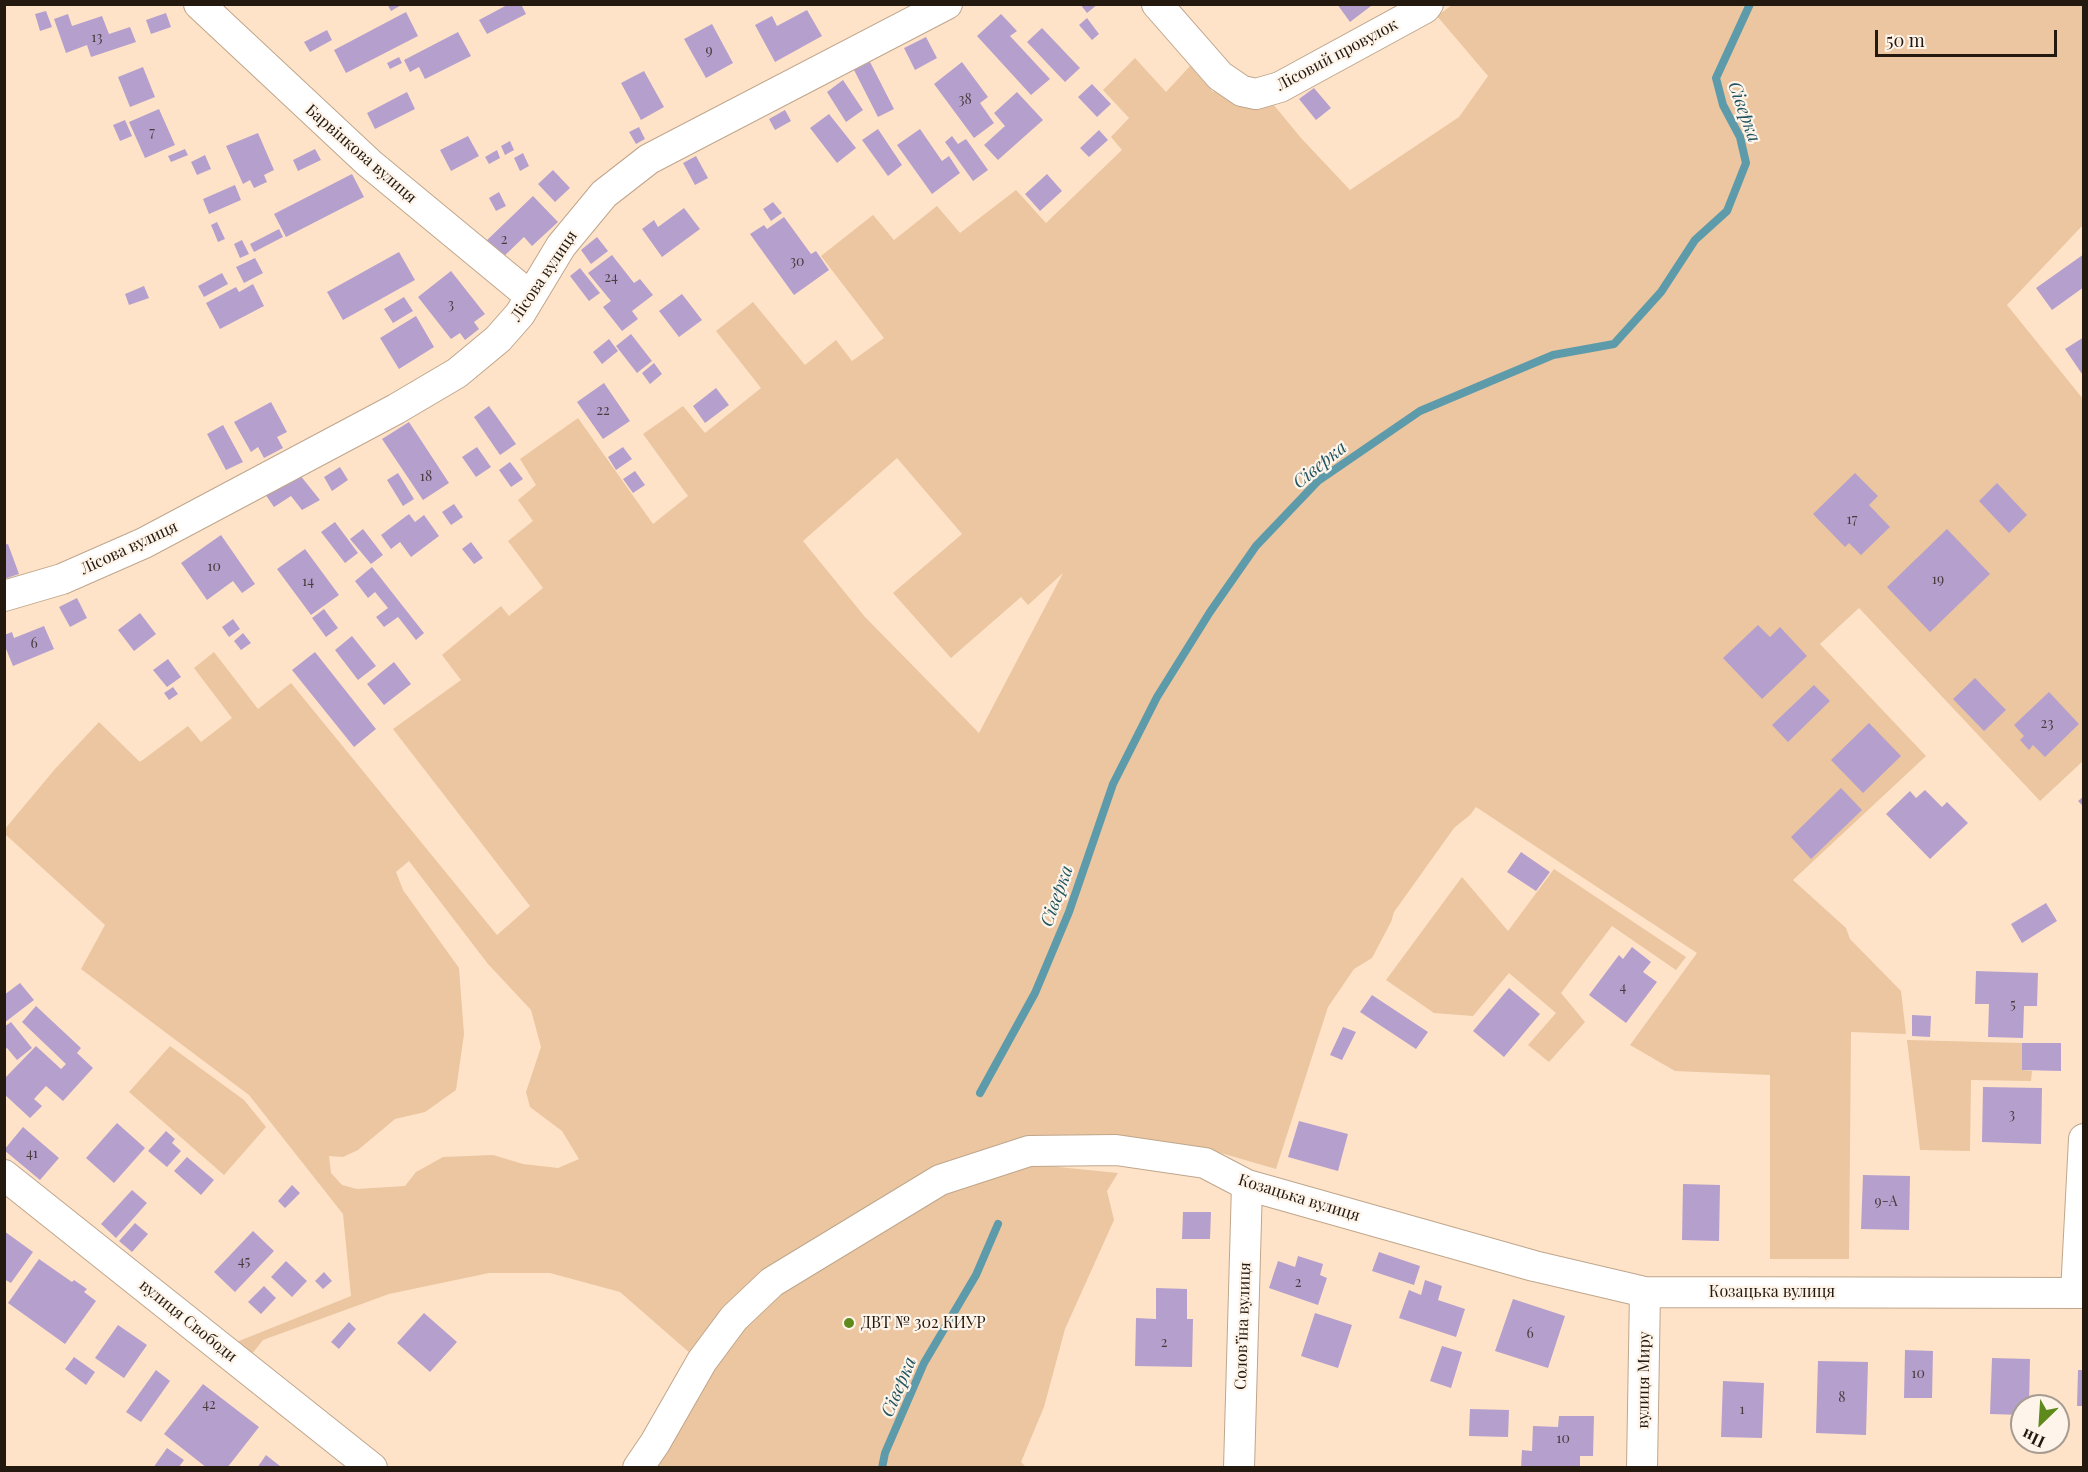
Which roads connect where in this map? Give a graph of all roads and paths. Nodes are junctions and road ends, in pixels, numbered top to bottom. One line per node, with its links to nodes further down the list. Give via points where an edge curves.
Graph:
1 (198, 4): 5 (street, Барвінкова вулиця, via 369,163)
2 (947, 4): 5 (street, Лісова вулиця, via 649,159 604,194 561,246)
3 (1157, 4): 4 (street, Лісовий провулок, via 1220,76 1242,91 1256,94 1280,87)
4 (1428, 4)
5 (531, 296): 6 (street, Лісова вулиця, via 498,339 457,373 396,409 144,543 62,579)
6 (4, 596)
7 (2084, 1139): 11 (street)
8 (4, 1175): 12 (street, вулиця Свободи)
9 (1247, 1185): 10 (street, Козацька вулиця, via 1534,1266); 13 (street, Козацька вулиця, via 1205,1162 1116,1150 1029,1151 940,1180 772,1282 734,1318 702,1360); 14 (street, Соловʼїна вулиця)
10 (1645, 1292): 11 (street, Козацька вулиця); 15 (street, вулиця Миру)
11 (2080, 1293)
12 (372, 1467)
13 (638, 1467)
14 (1239, 1467)
15 (1642, 1467)

